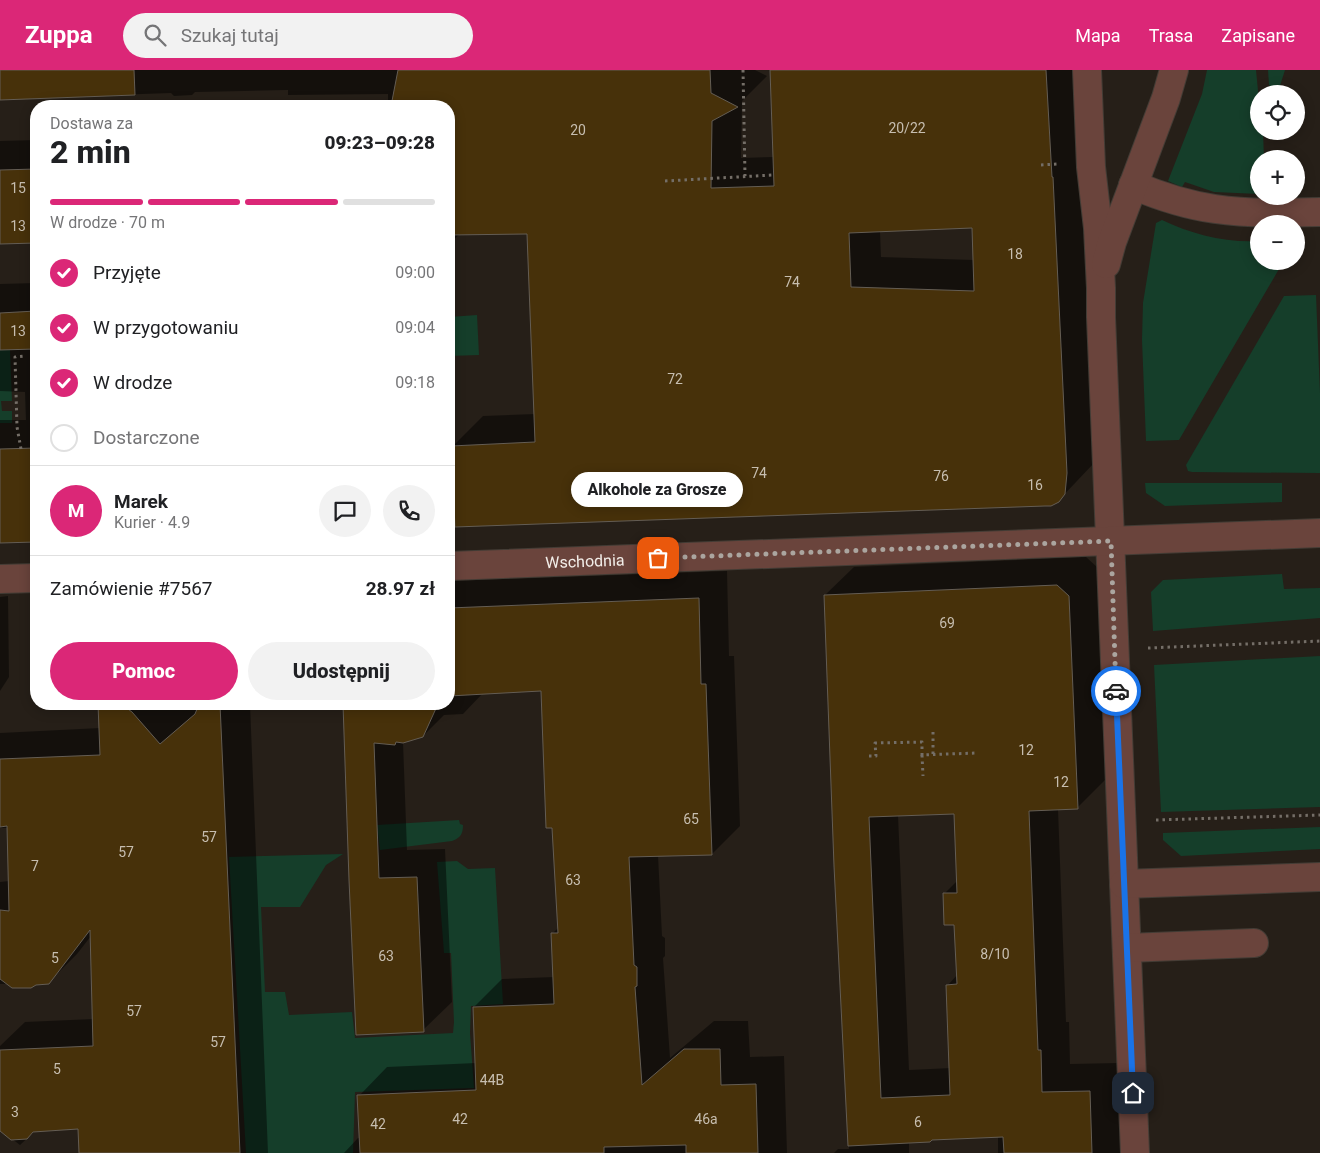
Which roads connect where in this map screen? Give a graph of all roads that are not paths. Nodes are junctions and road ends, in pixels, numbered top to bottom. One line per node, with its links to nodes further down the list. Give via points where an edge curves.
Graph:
1 (1087, 70): 5 (street)
2 (1174, 70): 3 (street)
3 (1133, 185): 4 (street, via 1187,204 1214,209); 5 (street, via 1112,242)
4 (1320, 212)
5 (1101, 288): 7 (street)
6 (1320, 533): 7 (street, Wschodnia)
7 (1111, 541): 8 (street, Wschodnia); 12 (street)
8 (455, 566)
9 (30, 578): 10 (street)
10 (0, 579)
11 (1320, 877): 12 (street)
12 (1124, 884): 14 (street)
13 (1254, 943): 14 (street)
14 (1126, 948): 15 (street)
15 (1135, 1153)

